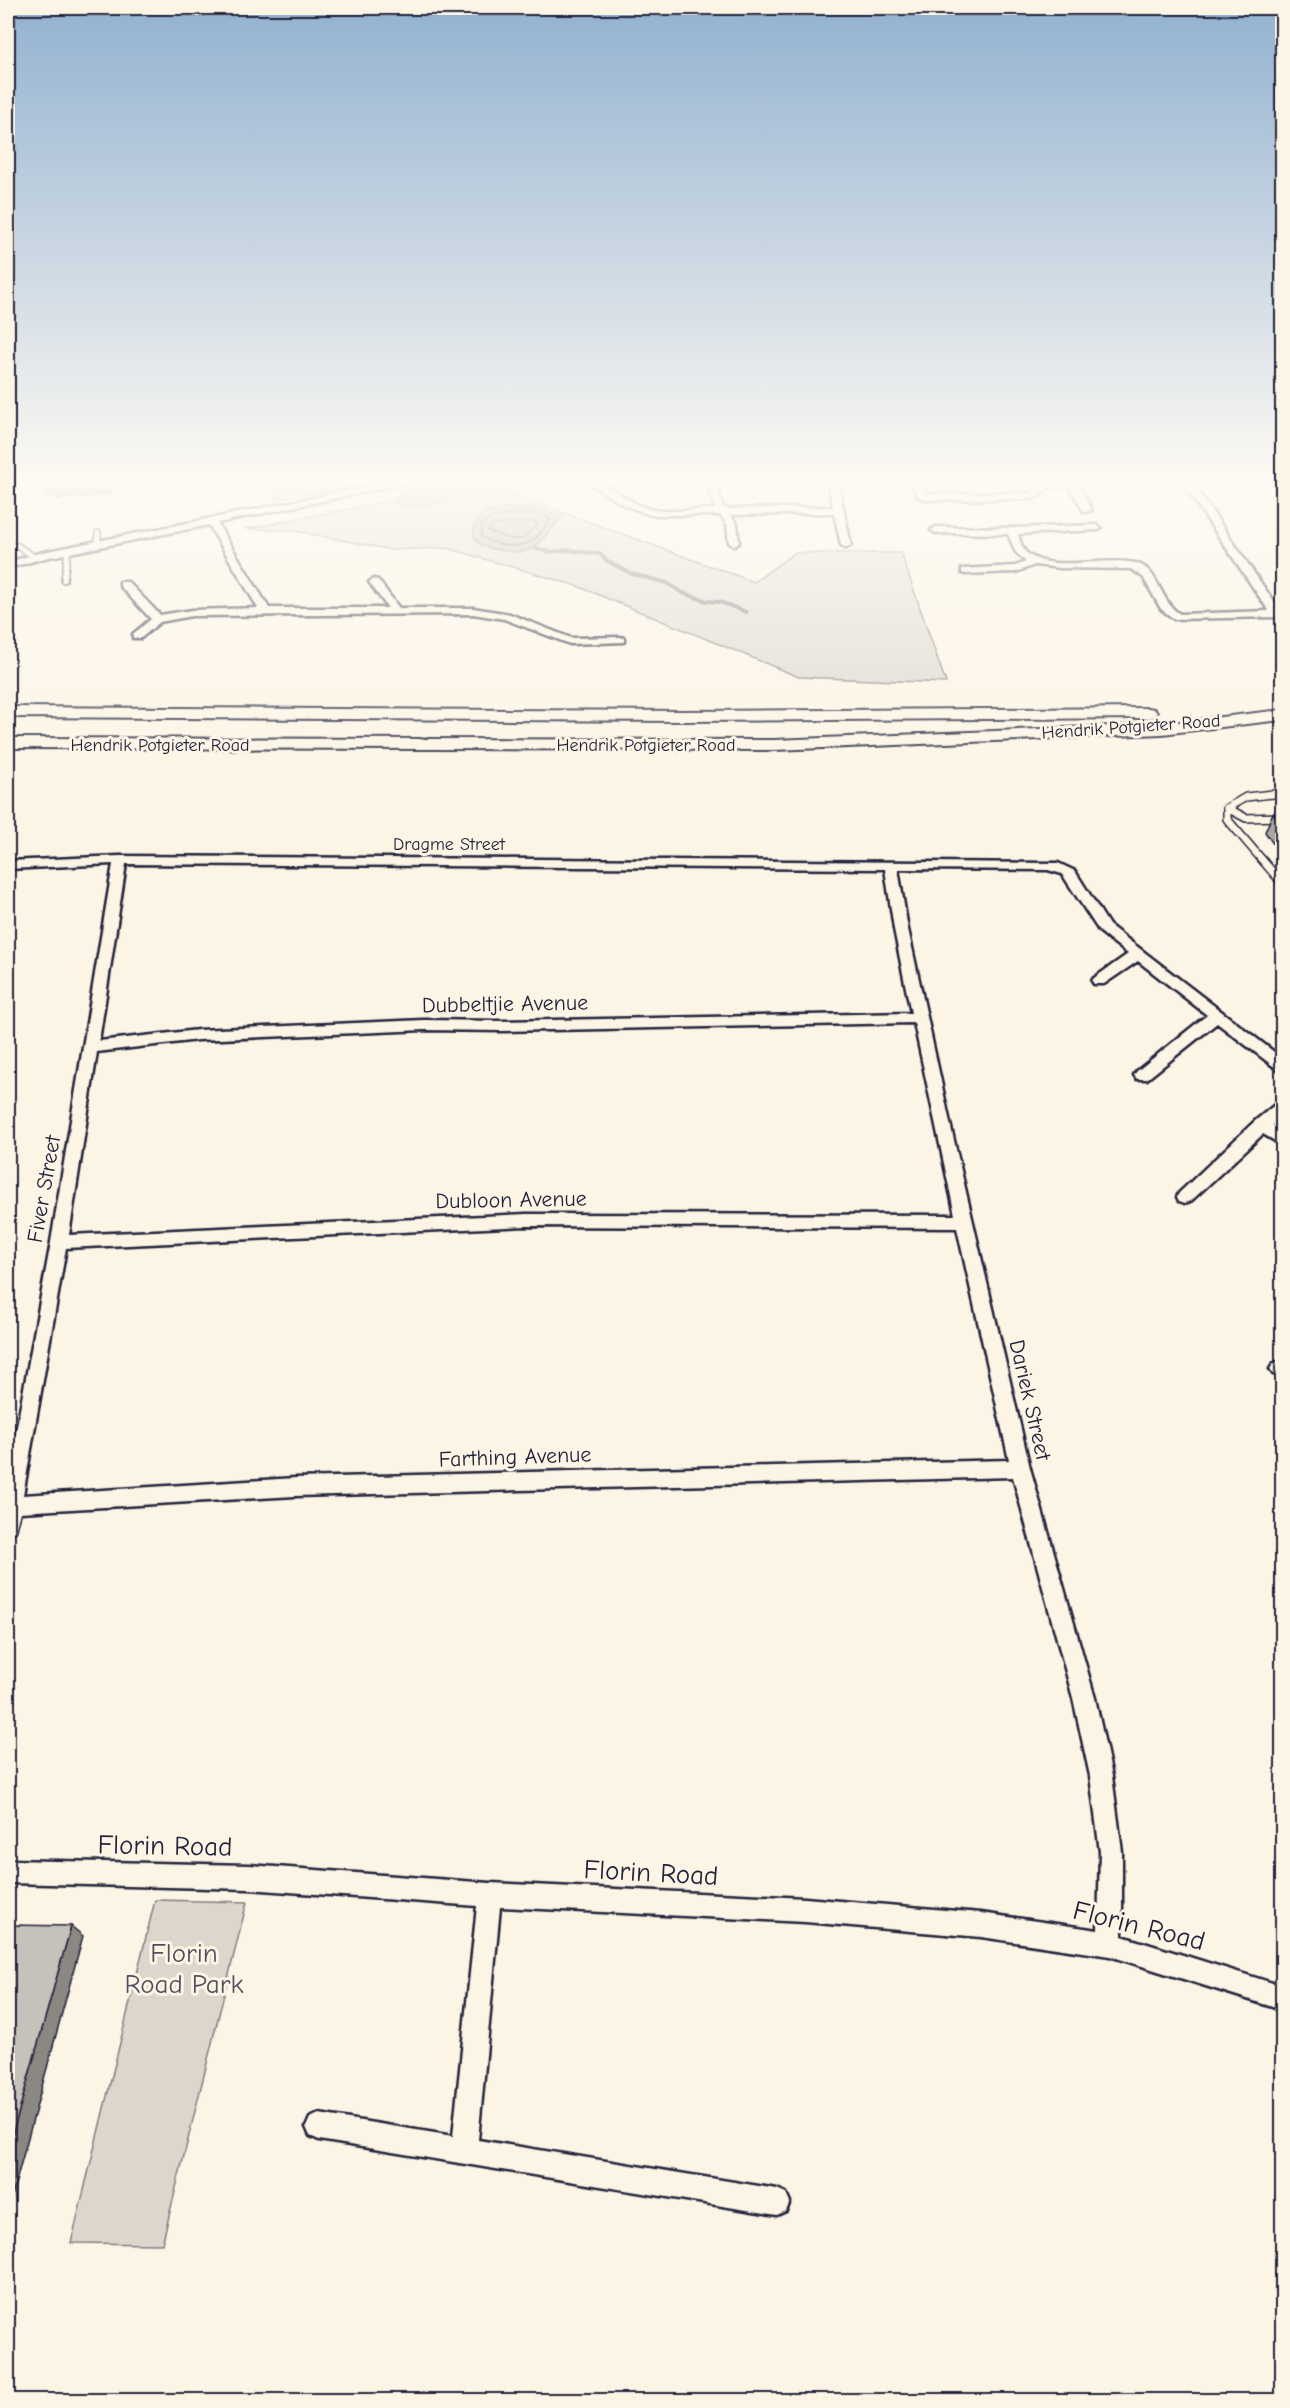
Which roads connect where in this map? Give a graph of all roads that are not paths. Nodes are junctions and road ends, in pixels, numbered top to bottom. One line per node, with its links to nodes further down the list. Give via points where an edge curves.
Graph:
1 (131, 591): 9 (street)
2 (254, 591): 6 (street)
3 (381, 591): 7 (street)
4 (1157, 591): 8 (street, via 1173,616)
5 (1263, 591): 8 (street)
6 (265, 610): 7 (street); 9 (street, via 205,611)
7 (396, 611): 11 (street, via 473,611 494,614 570,641)
8 (1280, 615)
9 (157, 619): 10 (street)
10 (138, 636)
11 (620, 640)
12 (8, 712): 13 (main road, Hendrik Potgieter Road, via 696,716)
13 (1282, 713): 14 (main road, Hendrik Potgieter Road, via 1162,729 774,745)
14 (8, 743)
15 (1282, 794): 16 (lane, via 1256,794 1236,800)
16 (1227, 808): 17 (lane, via 1246,820); 21 (lane, via 1227,819)
17 (1282, 817)
18 (120, 860): 19 (street, Dragme Street); 20 (street, Dragme Street); 26 (street, Fiver Street)
19 (8, 866)
20 (891, 866): 22 (street, Dragme Street, via 1060,868 1073,876 1104,928); 25 (street, Dariek Street)
21 (1282, 883)
22 (1138, 954): 23 (street); 24 (street, Dragme Street)
23 (1099, 981)
24 (1217, 1015): 27 (street, Dragme Street); 28 (street)
25 (920, 1018): 26 (street, Dubbeltjie Avenue, via 413,1026 198,1035); 33 (street, Dariek Street)
26 (91, 1047): 34 (street, Fiver Street)
27 (1282, 1065)
28 (1142, 1075)
29 (1282, 1107): 30 (street)
30 (1261, 1125): 31 (street); 32 (street)
31 (1282, 1139)
32 (1185, 1197)
33 (965, 1222): 34 (street, Dubloon Avenue, via 526,1220); 35 (street, Dariek Street)
34 (59, 1242): 36 (street, Fiver Street)
35 (1020, 1468): 36 (street, Farthing Avenue, via 295,1487); 40 (street, Dariek Street, via 1084,1698 1101,1776 1111,1852)
36 (11, 1504): 37 (street, Fiver Street)
37 (8, 1525)
38 (8, 1872): 39 (street, Florin Road, via 249,1878)
39 (490, 1895): 40 (street, Florin Road, via 805,1910 981,1925); 43 (street)
40 (1110, 1944): 41 (street, Florin Road)
41 (1282, 1998)
42 (319, 2127): 43 (street)
43 (464, 2151): 44 (street)
44 (777, 2202)

